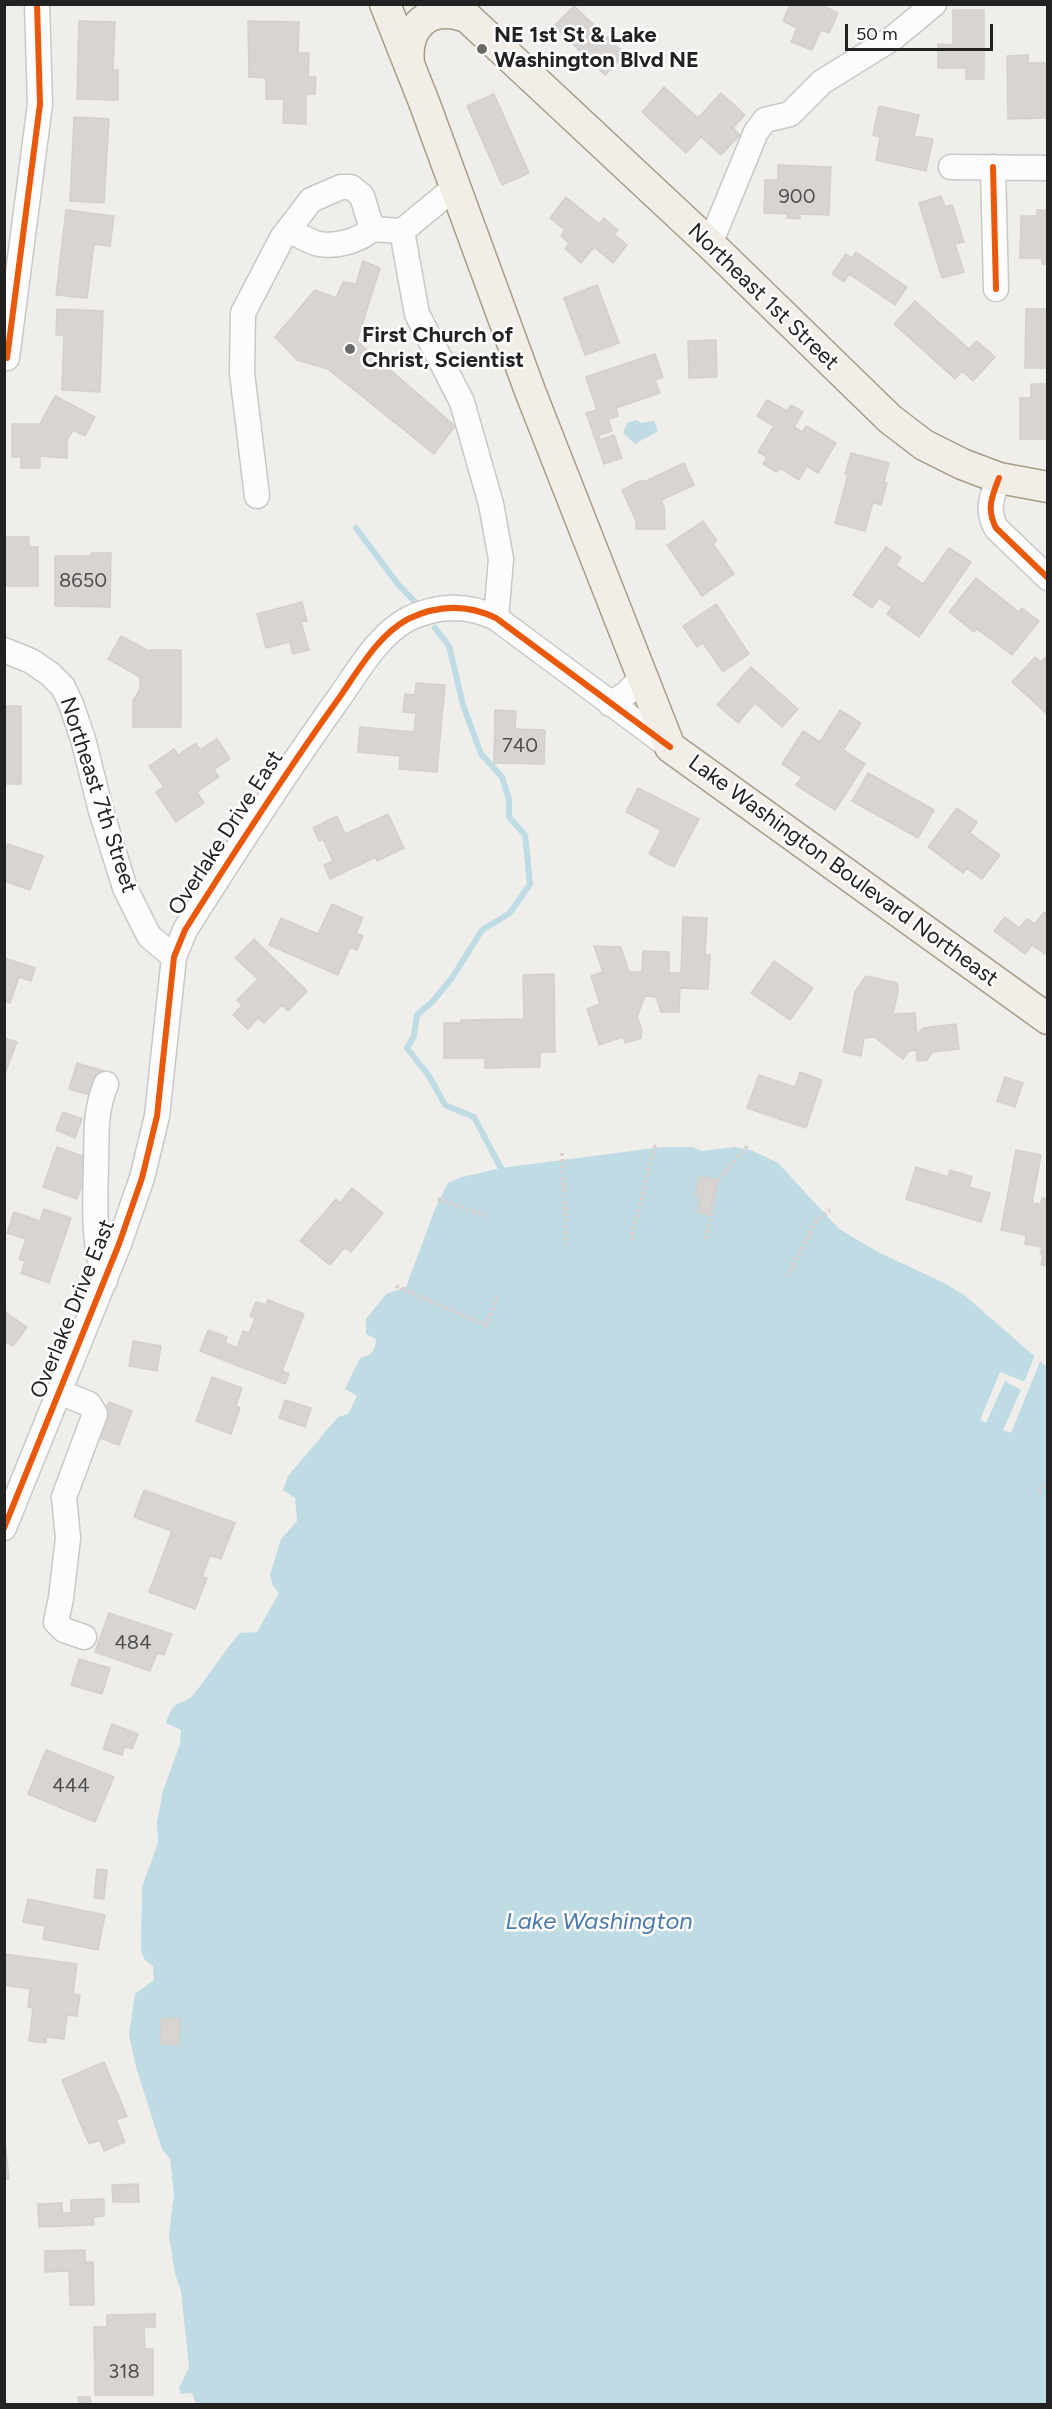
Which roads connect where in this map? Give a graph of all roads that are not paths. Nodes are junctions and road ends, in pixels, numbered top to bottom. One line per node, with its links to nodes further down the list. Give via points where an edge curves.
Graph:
1 (37, 4): 15 (street, via 40,104)
2 (385, 4): 5 (main road, Lake Washington Boulevard Northeast)
3 (934, 4): 13 (street, via 893,38 822,82 790,114 765,120 756,132)
4 (460, 11): 5 (main road, via 438,12 422,21 410,37); 13 (main road, Northeast 1st Street)
5 (409, 63): 9 (main road, Lake Washington Boulevard Northeast)
6 (951, 167): 7 (street)
7 (993, 167): 8 (street); 14 (street)
8 (1047, 168)
9 (454, 188): 12 (street); 22 (main road, Lake Washington Boulevard Northeast)
10 (372, 229): 11 (street, via 364,237 332,244 317,243); 11 (street, via 362,196 351,187 341,187 311,200); 12 (street)
11 (288, 230): 18 (street, via 243,313 242,373)
12 (402, 231): 20 (street, via 417,314 462,402 491,504 501,559)
13 (710, 244): 16 (main road, Northeast 1st Street, via 890,419 924,445)
14 (996, 289)
15 (7, 358)
16 (999, 478): 17 (main road, Northeast 1st Street); 19 (street, via 990,505 991,518 996,528)
17 (1047, 487)
18 (257, 496)
19 (1047, 578)
20 (496, 618): 23 (street, Overlake Drive East); 25 (street, Overlake Drive East, via 469,608 430,610 406,620 386,637 294,760 184,930)
21 (4, 650): 25 (street, Northeast 7th Street, via 31,661 63,687 125,888 149,936)
22 (642, 677): 23 (street); 24 (main road, Lake Washington Boulevard Northeast)
23 (610, 704): 24 (street, Overlake Drive East)
24 (670, 747): 26 (main road, Lake Washington Boulevard Northeast)
25 (174, 957): 28 (street, Overlake Drive East, via 157,1116 142,1178)
26 (1047, 1019)
27 (106, 1084): 28 (street, via 97,1113 95,1200 96,1252)
28 (105, 1281): 29 (street, Overlake Drive East)
29 (59, 1392): 30 (street, Overlake Drive East); 31 (street, via 89,1404 95,1414 64,1497 68,1538 56,1622 64,1630)
30 (4, 1528)
31 (84, 1637)

